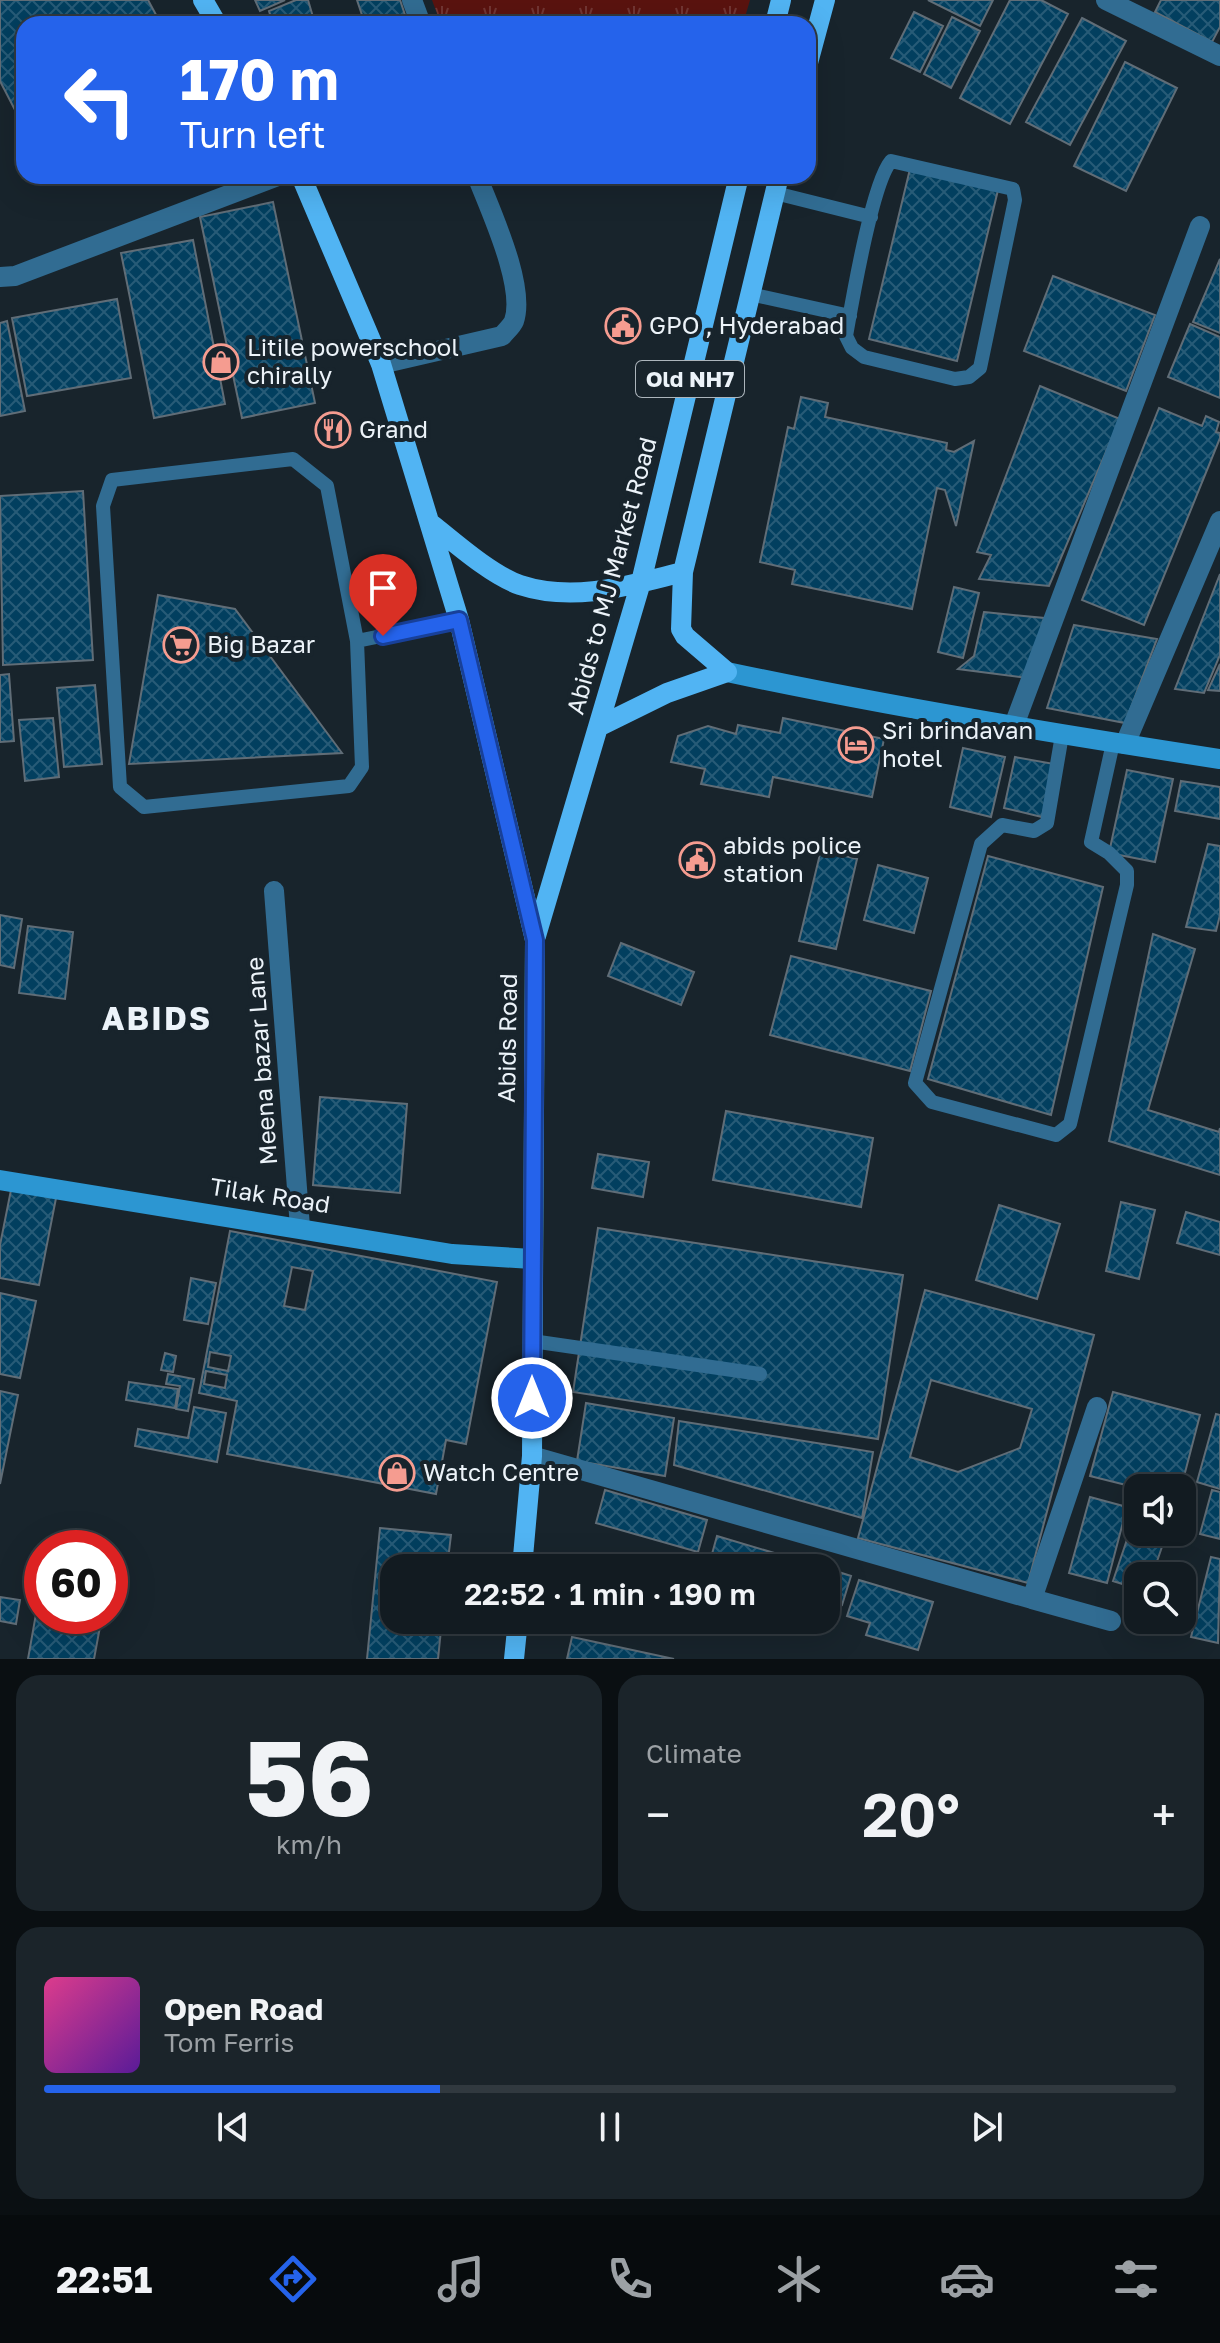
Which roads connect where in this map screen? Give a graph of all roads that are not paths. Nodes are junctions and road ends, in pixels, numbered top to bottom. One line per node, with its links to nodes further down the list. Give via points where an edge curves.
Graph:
1 (825, 0): 3 (main road)
2 (1106, 0): 4 (street)
3 (816, 33)
4 (1220, 56)
5 (257, 184): 12 (street, via 15,276)
6 (304, 184): 15 (main road, Abids Road)
7 (480, 184): 15 (street, via 510,264 516,300 513,322 502,336)
8 (737, 184): 19 (main road, Abids to MJ Market Road / Old NH7)
9 (777, 185): 10 (lane); 13 (main road, Old NH7)
10 (871, 217): 14 (lane); 14 (lane, via 891,161 1001,184 1013,189 1015,200 980,368 969,377 955,379 864,357 846,336)
11 (1200, 226): 24 (street)
12 (0, 277)
13 (750, 294): 14 (lane); 18 (main road, Old NH7)
14 (850, 316)
15 (381, 364): 17 (main road, Abids Road)
16 (1220, 521): 26 (street)
17 (429, 522): 19 (main road, via 518,585 564,595); 20 (main road, Abids Road)
18 (683, 572): 19 (main road); 22 (main road, via 682,631)
19 (641, 582): 23 (main road, Abids to MJ Market Road / Old NH7)
20 (459, 620): 21 (lane); 29 (main road, Abids Road)
21 (357, 641): 21 (lane, via 327,486 293,459 112,480 103,506 120,787 144,807 349,786 362,767)
22 (727, 672): 23 (main road, via 667,693); 24 (main road)
23 (598, 727): 29 (main road, Abids to MJ Market Road / Old NH7)
24 (1013, 728): 25 (main road)
25 (1062, 735): 26 (main road); 26 (lane, via 1047,823 1034,831 1002,825 981,844 915,1083 932,1102 1056,1135 1070,1124 1127,885 1127,871 1091,842)
26 (1119, 743): 27 (main road)
27 (1220, 759)
28 (274, 891): 31 (street, Meena bazar Lane)
29 (535, 940): 32 (main road, Abids Road / Old NH7)
30 (0, 1180): 31 (main road, Tilak Road)
31 (300, 1227): 32 (main road, Tilak Road, via 452,1254)
32 (532, 1259): 33 (main road, Abids Road / Old NH7)
33 (532, 1341): 34 (lane); 36 (main road, Abids Road / Old NH7)
34 (760, 1374)
35 (1097, 1407): 38 (street)
36 (532, 1456): 37 (main road, Abids Road / Old NH7); 38 (street)
37 (523, 1554)
38 (1032, 1599): 39 (street)
39 (1111, 1621)
40 (517, 1634): 41 (main road)
41 (514, 1659)

